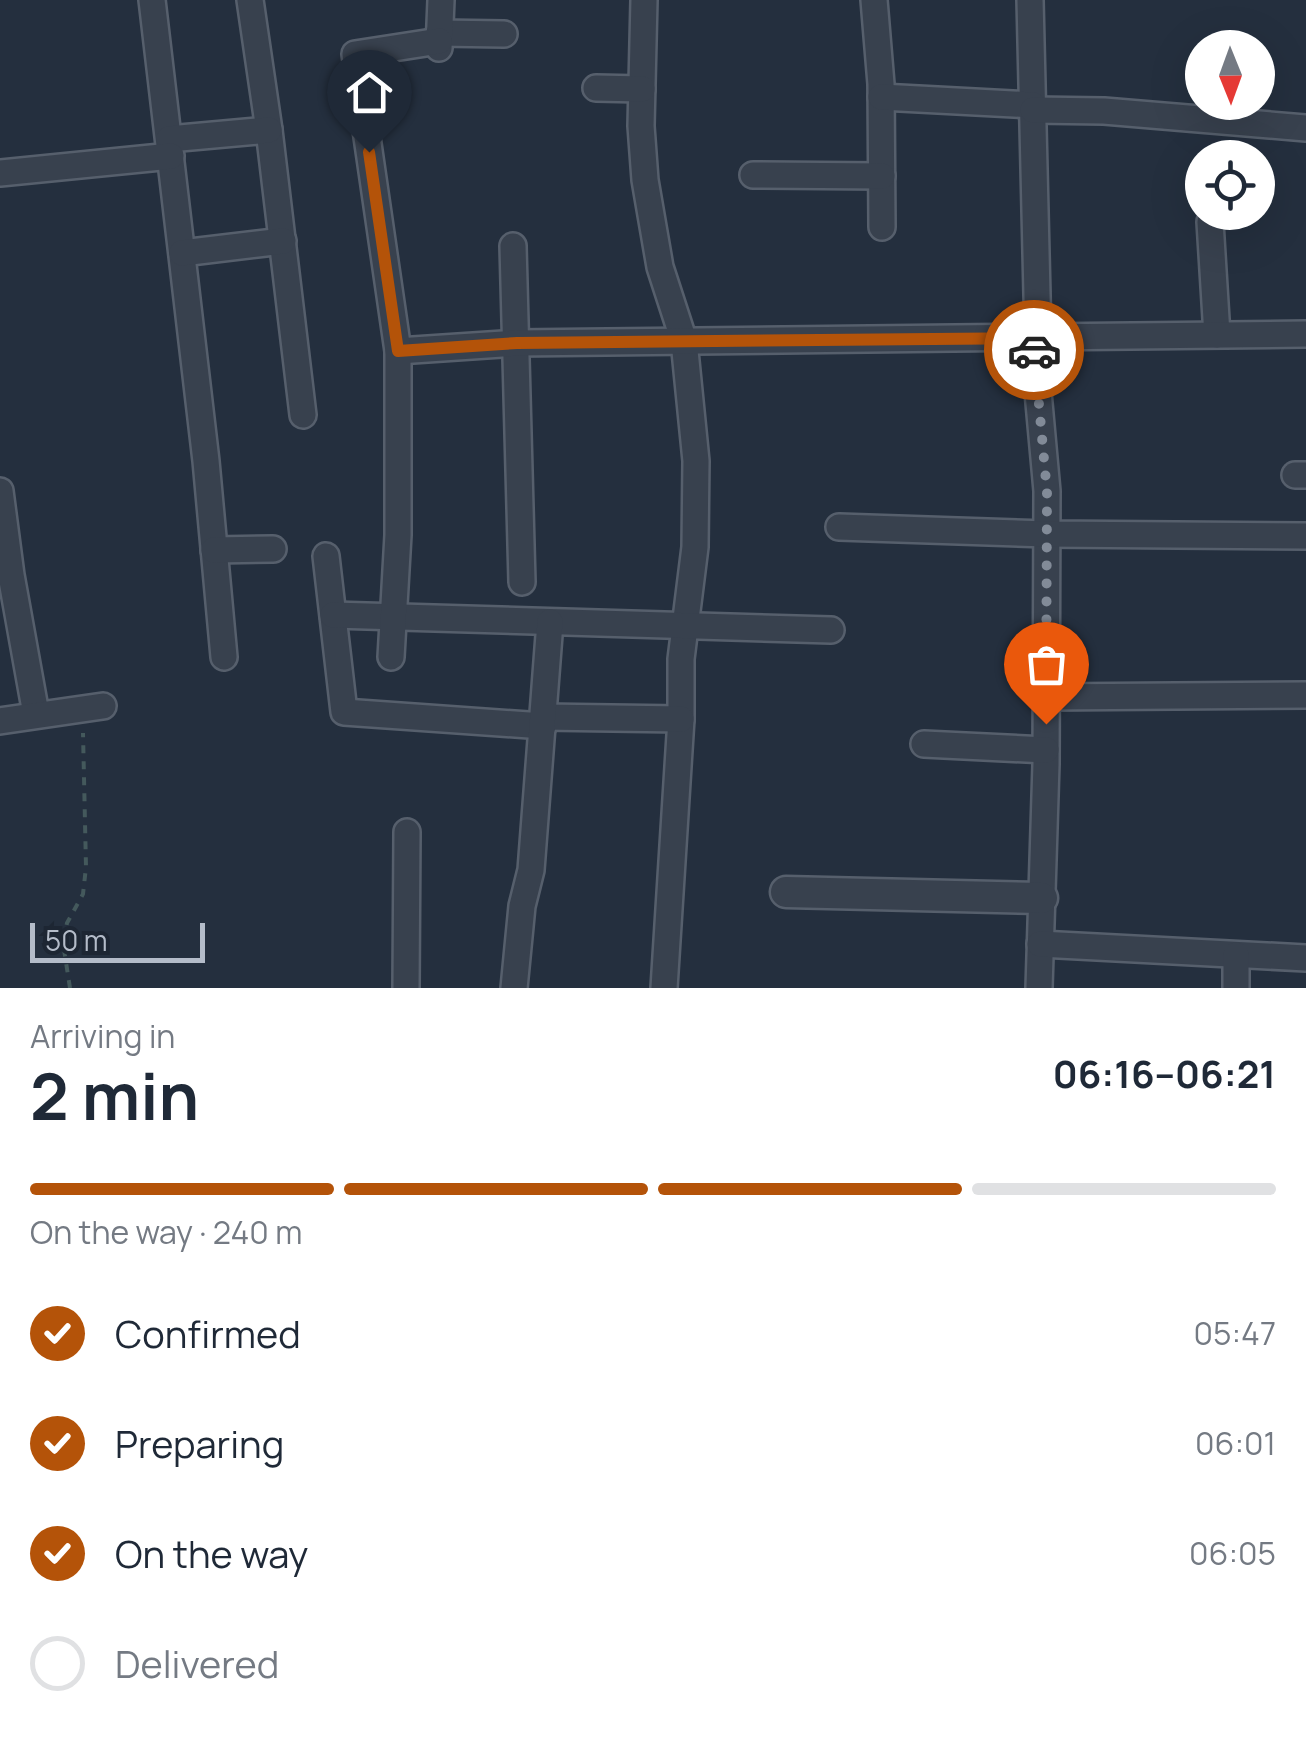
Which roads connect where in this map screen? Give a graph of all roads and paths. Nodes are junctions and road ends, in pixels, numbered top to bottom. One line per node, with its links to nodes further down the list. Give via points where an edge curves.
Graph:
1 (152, 0): 15 (street)
2 (250, 0): 14 (street)
3 (441, 0): 8 (street)
4 (644, 0): 10 (street)
5 (874, 0): 11 (street)
6 (1030, 0): 12 (street)
7 (504, 34): 8 (street)
8 (439, 42): 29 (street, via 355,54)
9 (596, 88): 10 (street)
10 (642, 89): 27 (street, via 649,214)
11 (881, 98): 12 (street); 18 (street)
12 (1033, 107): 13 (street); 26 (street)
13 (1306, 128)
14 (269, 130): 15 (street); 21 (street)
15 (170, 148): 16 (street); 23 (street)
16 (0, 173)
17 (752, 175): 18 (street)
18 (882, 176): 19 (street)
19 (882, 227)
20 (1210, 230): 25 (street)
21 (283, 241): 23 (street); 30 (street)
22 (513, 246): 28 (street)
23 (182, 252): 37 (street)
24 (1306, 334): 25 (street)
25 (1217, 336): 26 (street)
26 (1035, 337): 27 (street); 34 (street)
27 (684, 341): 28 (street); 43 (street, via 696,461)
28 (517, 343): 29 (street); 39 (street)
29 (398, 351): 41 (street)
30 (303, 415)
31 (0, 491): 32 (street)
32 (2, 520): 50 (street)
33 (839, 526): 34 (street)
34 (1047, 534): 35 (street); 48 (street)
35 (1306, 536)
36 (273, 548): 37 (street)
37 (214, 550): 45 (street)
38 (326, 556): 40 (street)
39 (522, 582)
40 (332, 615): 41 (street); 53 (street, via 344,712)
41 (392, 617): 42 (street); 46 (street)
42 (550, 622): 43 (street); 53 (street)
43 (685, 627): 44 (street); 51 (street)
44 (831, 630)
45 (224, 657)
46 (391, 658)
47 (1306, 695): 48 (street)
48 (1046, 697): 55 (street)
49 (93, 707): 50 (street); 62 (path, via 83,894 62,943)
50 (36, 714): 52 (street)
51 (682, 719): 53 (street); 65 (street)
52 (0, 721)
53 (543, 722): 64 (street)
54 (924, 744): 55 (street)
55 (1046, 750): 58 (street)
56 (407, 832): 63 (street)
57 (786, 892): 58 (street)
58 (1042, 898): 59 (street)
59 (1040, 944): 60 (street); 66 (street)
60 (1236, 955): 61 (street); 67 (street)
61 (1306, 958)
62 (70, 988)
63 (406, 988)
64 (514, 988)
65 (664, 988)
66 (1039, 988)
67 (1236, 988)

